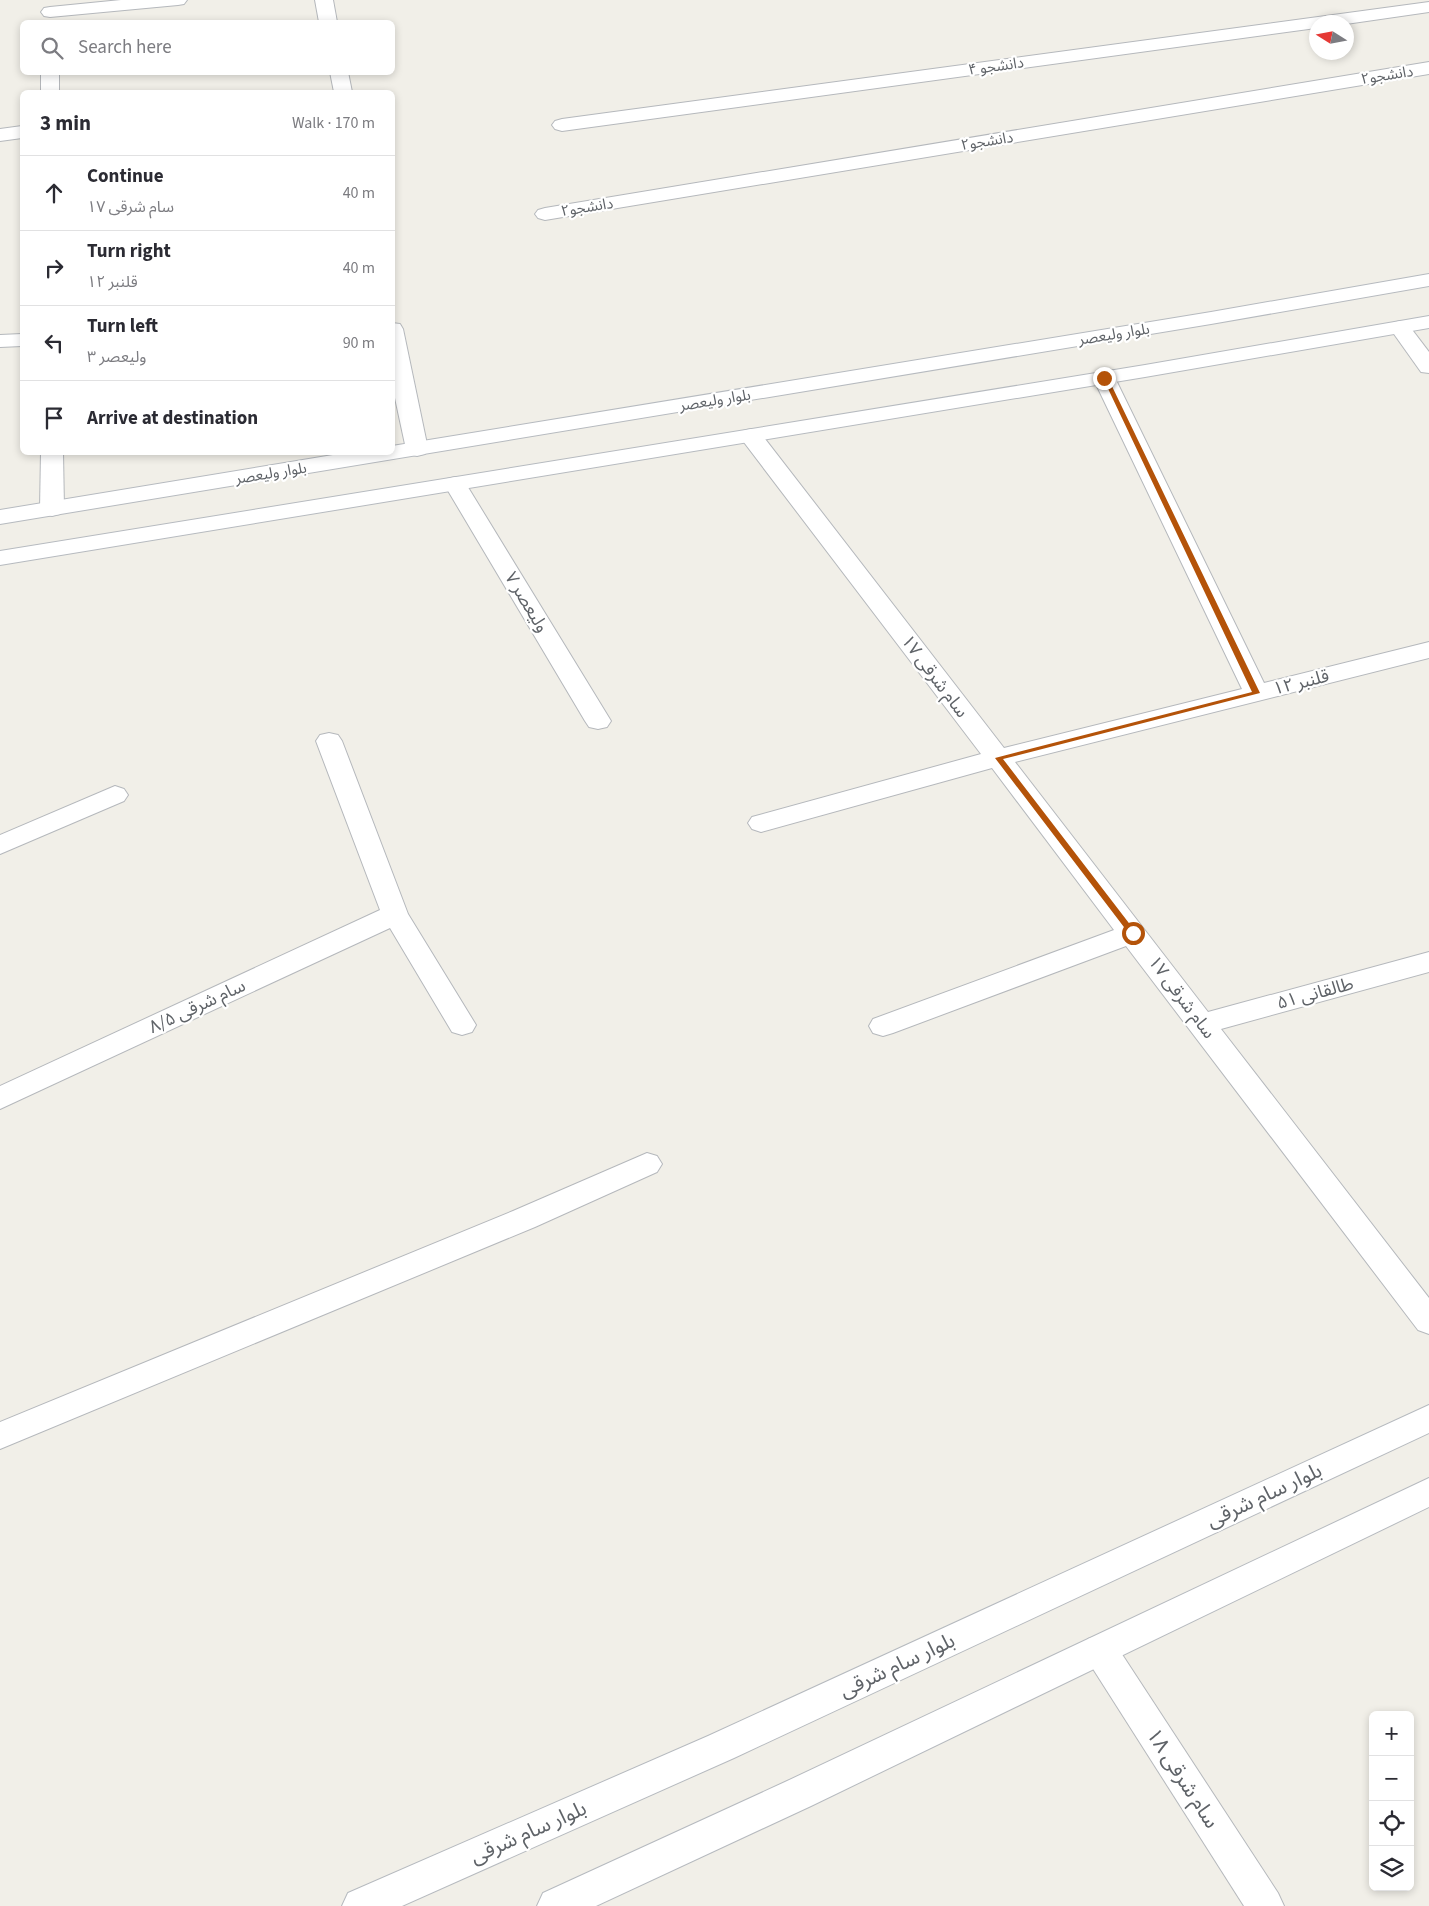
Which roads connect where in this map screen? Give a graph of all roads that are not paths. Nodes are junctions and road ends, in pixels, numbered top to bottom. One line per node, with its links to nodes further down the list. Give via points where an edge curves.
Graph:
1 (178, 0): 4 (street)
2 (324, 0): 5 (street)
3 (1429, 7): 11 (street, دانشجو ۴)
4 (50, 12)
5 (328, 20)
6 (1429, 68): 14 (street, دانشجو۲)
7 (50, 75): 9 (street)
8 (340, 75): 10 (street)
9 (50, 90)
10 (343, 90)
11 (562, 125)
12 (20, 132): 13 (street)
13 (0, 134)
14 (545, 214)
15 (1429, 280): 24 (street, بلوار ولیعصر)
16 (1429, 322): 17 (street)
17 (1400, 327): 21 (street); 22 (street)
18 (20, 340): 19 (street)
19 (0, 341)
20 (395, 343): 24 (street)
21 (1429, 366)
22 (1104, 378): 23 (street); 33 (street)
23 (752, 436): 28 (street); 36 (street, سام شرقی ۱۷)
24 (417, 449): 25 (street, بلوار ولیعصر)
25 (395, 453)
26 (52, 455): 29 (street)
27 (380, 455): 29 (street, بلوار ولیعصر)
28 (455, 484): 31 (street); 34 (street, ولیعصر ۷)
29 (52, 509): 30 (street, بلوار ولیعصر)
30 (0, 517)
31 (0, 558)
32 (1429, 650): 33 (street, قلنبر ۱۲)
33 (1256, 693): 36 (street, قلنبر ۱۲)
34 (598, 721)
35 (329, 741): 40 (street)
36 (998, 758): 38 (street, قلنبر ۱۲); 41 (street, سام شرقی ۱۷)
37 (115, 795): 39 (street)
38 (761, 823)
39 (0, 845)
40 (395, 914): 44 (street); 46 (street, سام شرقی ۸/۵)
41 (1133, 933): 43 (street, سام شرقی ۱۷); 45 (street)
42 (1429, 962): 43 (street, طالقانی ۵۱)
43 (1202, 1024): 48 (street, سام شرقی ۱۷)
44 (462, 1025)
45 (883, 1026)
46 (0, 1098)
47 (646, 1164): 50 (street)
48 (1429, 1321)
49 (1429, 1418): 53 (street, بلوار سام شرقی, via 721,1747)
50 (0, 1436)
51 (1429, 1492): 52 (street)
52 (1100, 1650): 54 (street); 55 (street, سام شرقی ۱۸)
53 (362, 1906)
54 (556, 1906)
55 (1265, 1906)

